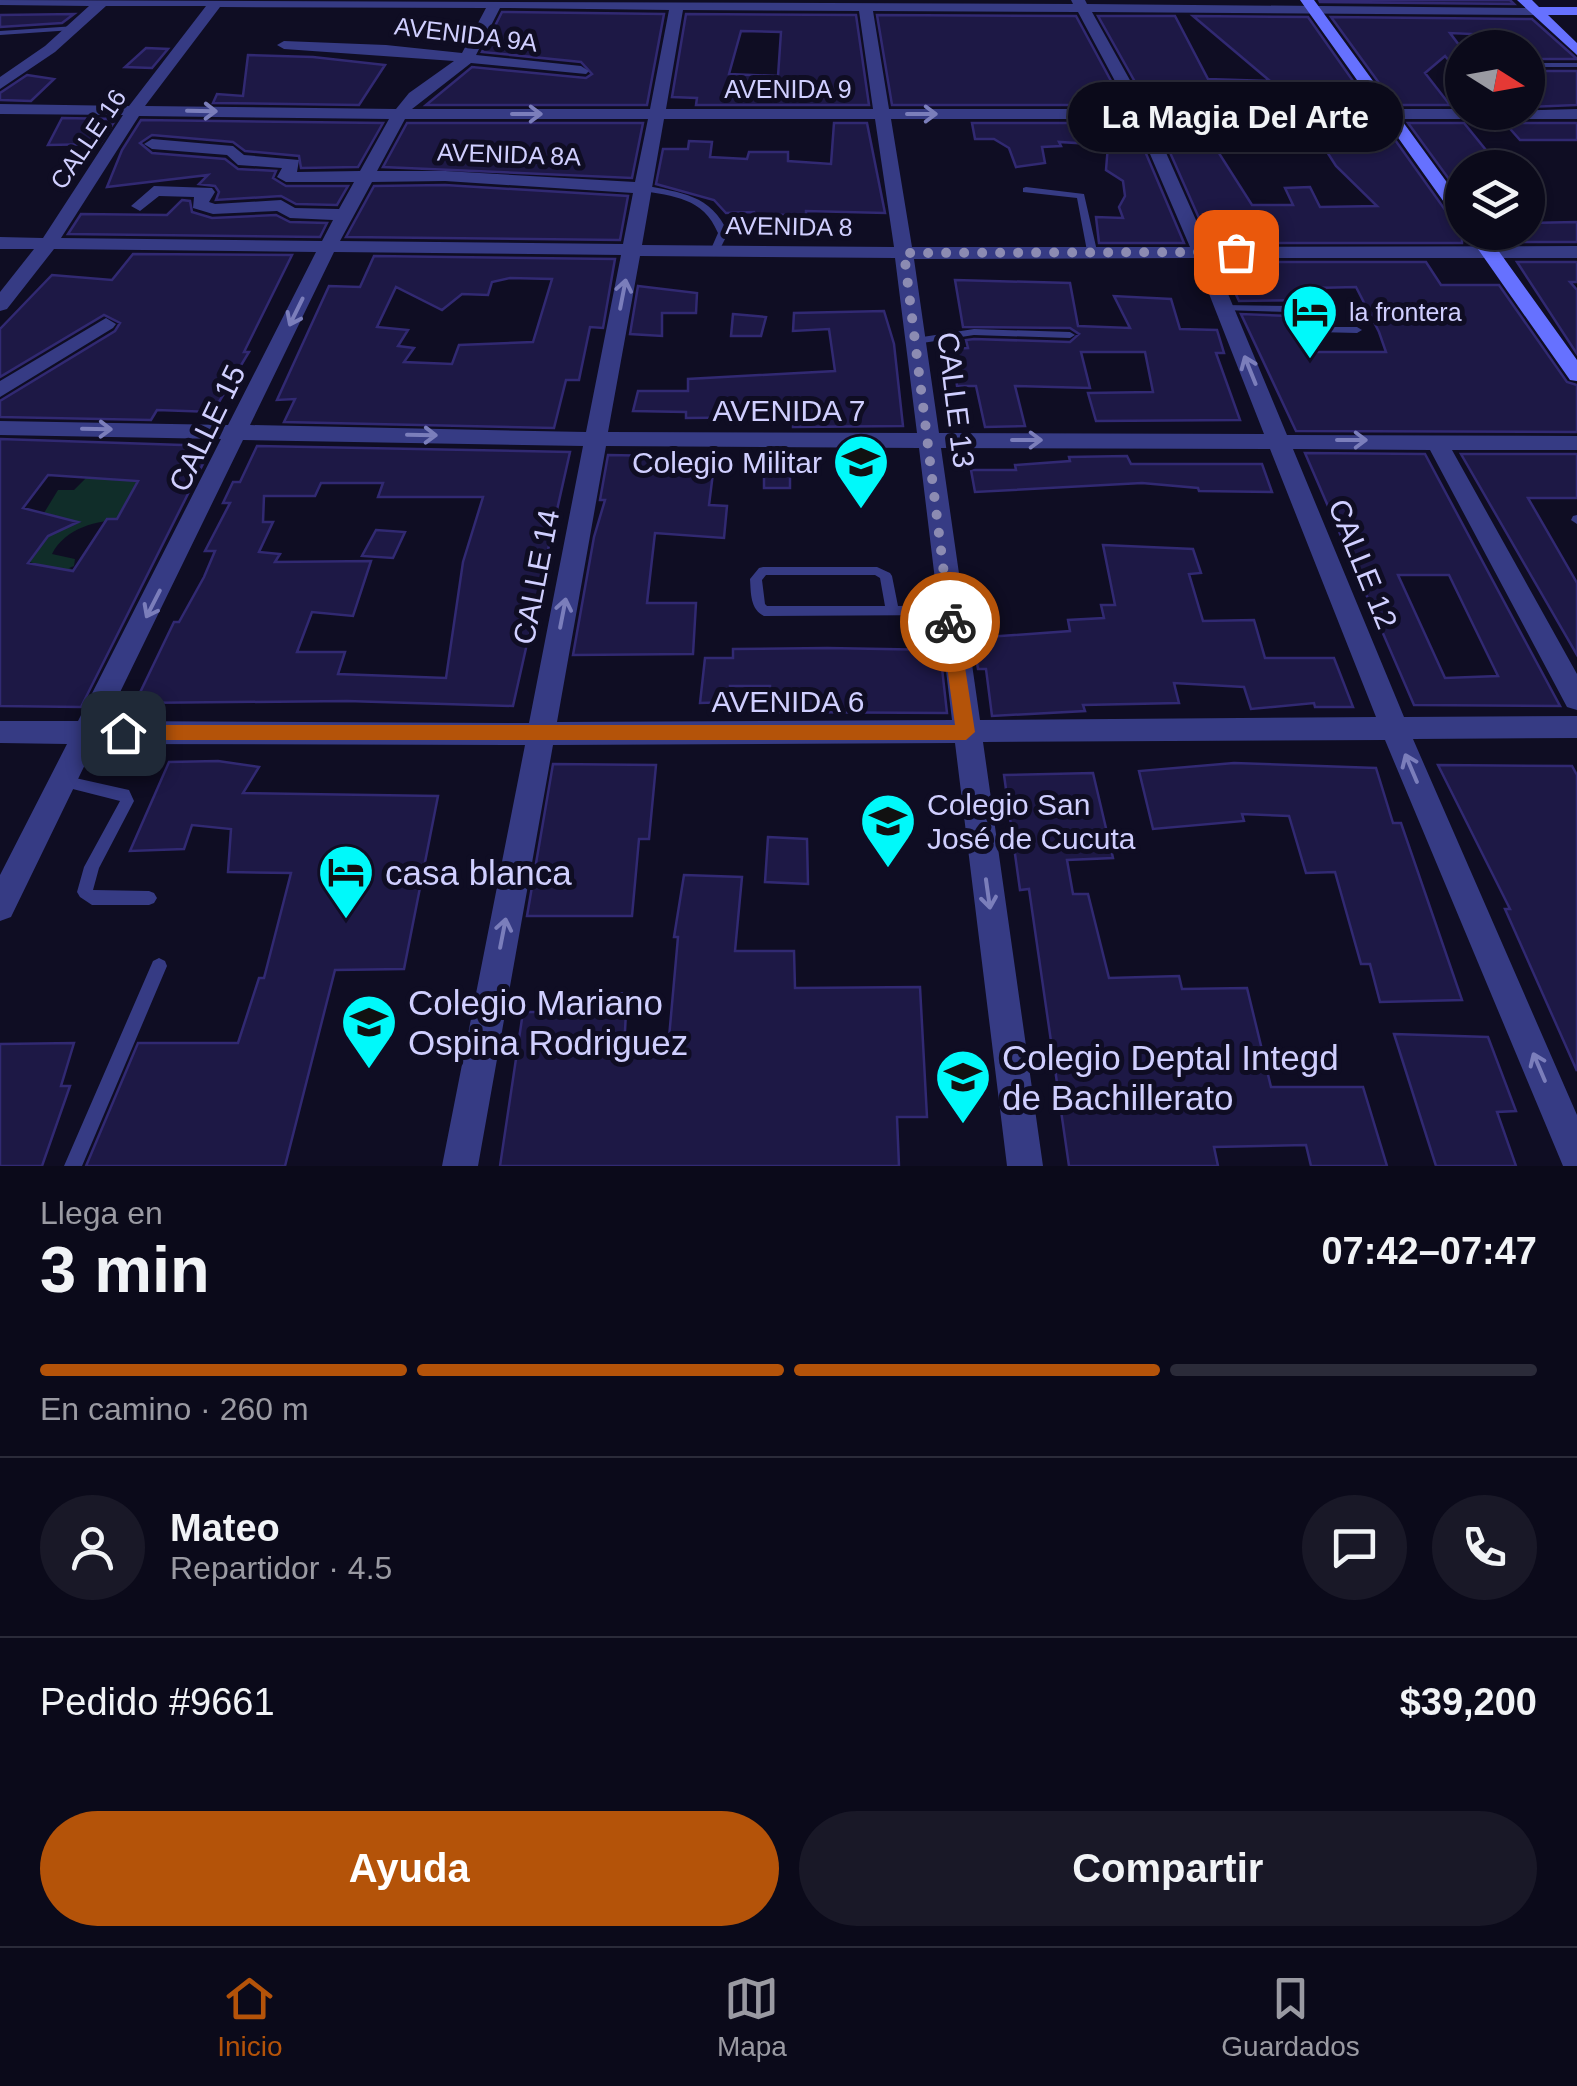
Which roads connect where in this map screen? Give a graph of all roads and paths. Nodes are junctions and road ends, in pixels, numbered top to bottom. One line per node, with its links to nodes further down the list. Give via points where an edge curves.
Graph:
1 (0, 1): 2 (street)
2 (104, 1): 3 (street); 12 (street)
3 (217, 1): 4 (street); 22 (street, CALLE 16)
4 (383, 2): 5 (street)
5 (496, 2): 6 (street); 16 (street, CALLE 15)
6 (677, 3): 7 (street); 28 (street, CALLE 14)
7 (865, 4): 8 (street); 25 (street, CALLE 13)
8 (1080, 4): 9 (street); 23 (street, CALLE 12)
9 (1310, 5): 10 (street); 26 (street)
10 (1530, 6): 11 (street); 15 (street)
11 (1577, 12)
12 (74, 28): 13 (lane); 20 (street)
13 (0, 33)
14 (284, 45): 16 (street, AVENIDA 9A)
15 (1577, 52)
16 (466, 60): 19 (street, AVENIDA 9A); 24 (street, CALLE 15)
17 (1545, 65): 18 (lane)
18 (1577, 65)
19 (581, 70)
20 (0, 84)
21 (0, 109): 22 (street, AVENIDA 9)
22 (135, 110): 24 (street, AVENIDA 9, one-way to 24); 37 (street, CALLE 16)
23 (1140, 113): 25 (street, AVENIDA 9, one-way to 23); 26 (street, AVENIDA 9); 42 (street, CALLE 12)
24 (400, 114): 28 (street, AVENIDA 9, one-way to 28); 30 (street, CALLE 15)
25 (879, 114): 28 (street, AVENIDA 9); 45 (street, CALLE 13)
26 (1392, 114): 27 (street, AVENIDA 9); 33 (street)
27 (1577, 114)
28 (656, 115): 31 (street, CALLE 14)
29 (152, 144): 30 (street, AVENIDA 8A, via 292,164 286,177)
30 (366, 176): 31 (street, AVENIDA 8A); 35 (street, CALLE 15)
31 (642, 188): 39 (street, CALLE 14); 40 (lane, AVENIDA 8A, via 697,199 719,220 723,233)
32 (1026, 190): 41 (lane, via 1081,196)
33 (1445, 190)
34 (140, 206): 35 (street, via 154,191 206,192 199,204 213,209 281,206 290,213)
35 (345, 215): 38 (street, CALLE 15)
36 (0, 243): 37 (street, AVENIDA 8)
37 (48, 244): 38 (street, AVENIDA 8); 46 (street, CALLE 16)
38 (326, 248): 39 (street, AVENIDA 8); 56 (street, CALLE 15, one-way to 56)
39 (631, 248): 40 (street, AVENIDA 8); 57 (street, CALLE 14, one-way to 39)
40 (716, 249): 45 (street, AVENIDA 8)
41 (1092, 251): 42 (street, AVENIDA 8); 45 (street, AVENIDA 8)
42 (1201, 252): 43 (street, AVENIDA 8); 47 (street, CALLE 12)
43 (1488, 252): 44 (street, AVENIDA 8); 52 (street)
44 (1577, 252)
45 (904, 253): 51 (street, CALLE 13)
46 (0, 305)
47 (1225, 308): 49 (lane, via 1293,308 1321,330); 59 (street, CALLE 12, one-way to 47)
48 (106, 324): 54 (street)
49 (1357, 330)
50 (1070, 335): 51 (lane, via 974,332)
51 (916, 341): 58 (street, CALLE 13)
52 (1569, 352): 53 (street)
53 (1577, 375)
54 (0, 390)
55 (0, 428): 56 (street, AVENIDA 7, one-way to 56)
56 (239, 431): 57 (street, AVENIDA 7, one-way to 57); 69 (street, CALLE 15, one-way to 69)
57 (595, 439): 58 (street, AVENIDA 7); 70 (street, CALLE 14, one-way to 57)
58 (929, 440): 59 (street, AVENIDA 7, one-way to 59); 63 (street, CALLE 13)
59 (1279, 440): 60 (street, AVENIDA 7, one-way to 60); 66 (street, CALLE 12)
60 (1436, 441): 61 (street, AVENIDA 7); 64 (street)
61 (1577, 444)
62 (892, 610): 62 (lane, via 764,611 756,578 763,571 877,571 886,576); 63 (lane)
63 (948, 610): 68 (street, CALLE 13)
64 (1577, 699)
65 (1577, 727): 66 (street, AVENIDA 6)
66 (1395, 730): 68 (street, AVENIDA 6); 75 (street, CALLE 12, one-way to 66)
67 (0, 732): 69 (street, AVENIDA 6)
68 (966, 732): 70 (street, AVENIDA 6); 78 (street, CALLE 13, one-way to 78)
69 (86, 733): 70 (street, AVENIDA 6); 71 (street, CALLE 15)
70 (540, 734): 77 (street, CALLE 14, one-way to 70)
71 (62, 781): 72 (lane, via 104,786 127,801 85,892 92,898); 73 (street, CALLE 15)
72 (149, 898)
73 (0, 907)
74 (159, 966): 76 (lane)
75 (1577, 1157)
76 (72, 1166)
77 (460, 1166)
78 (1025, 1166)

